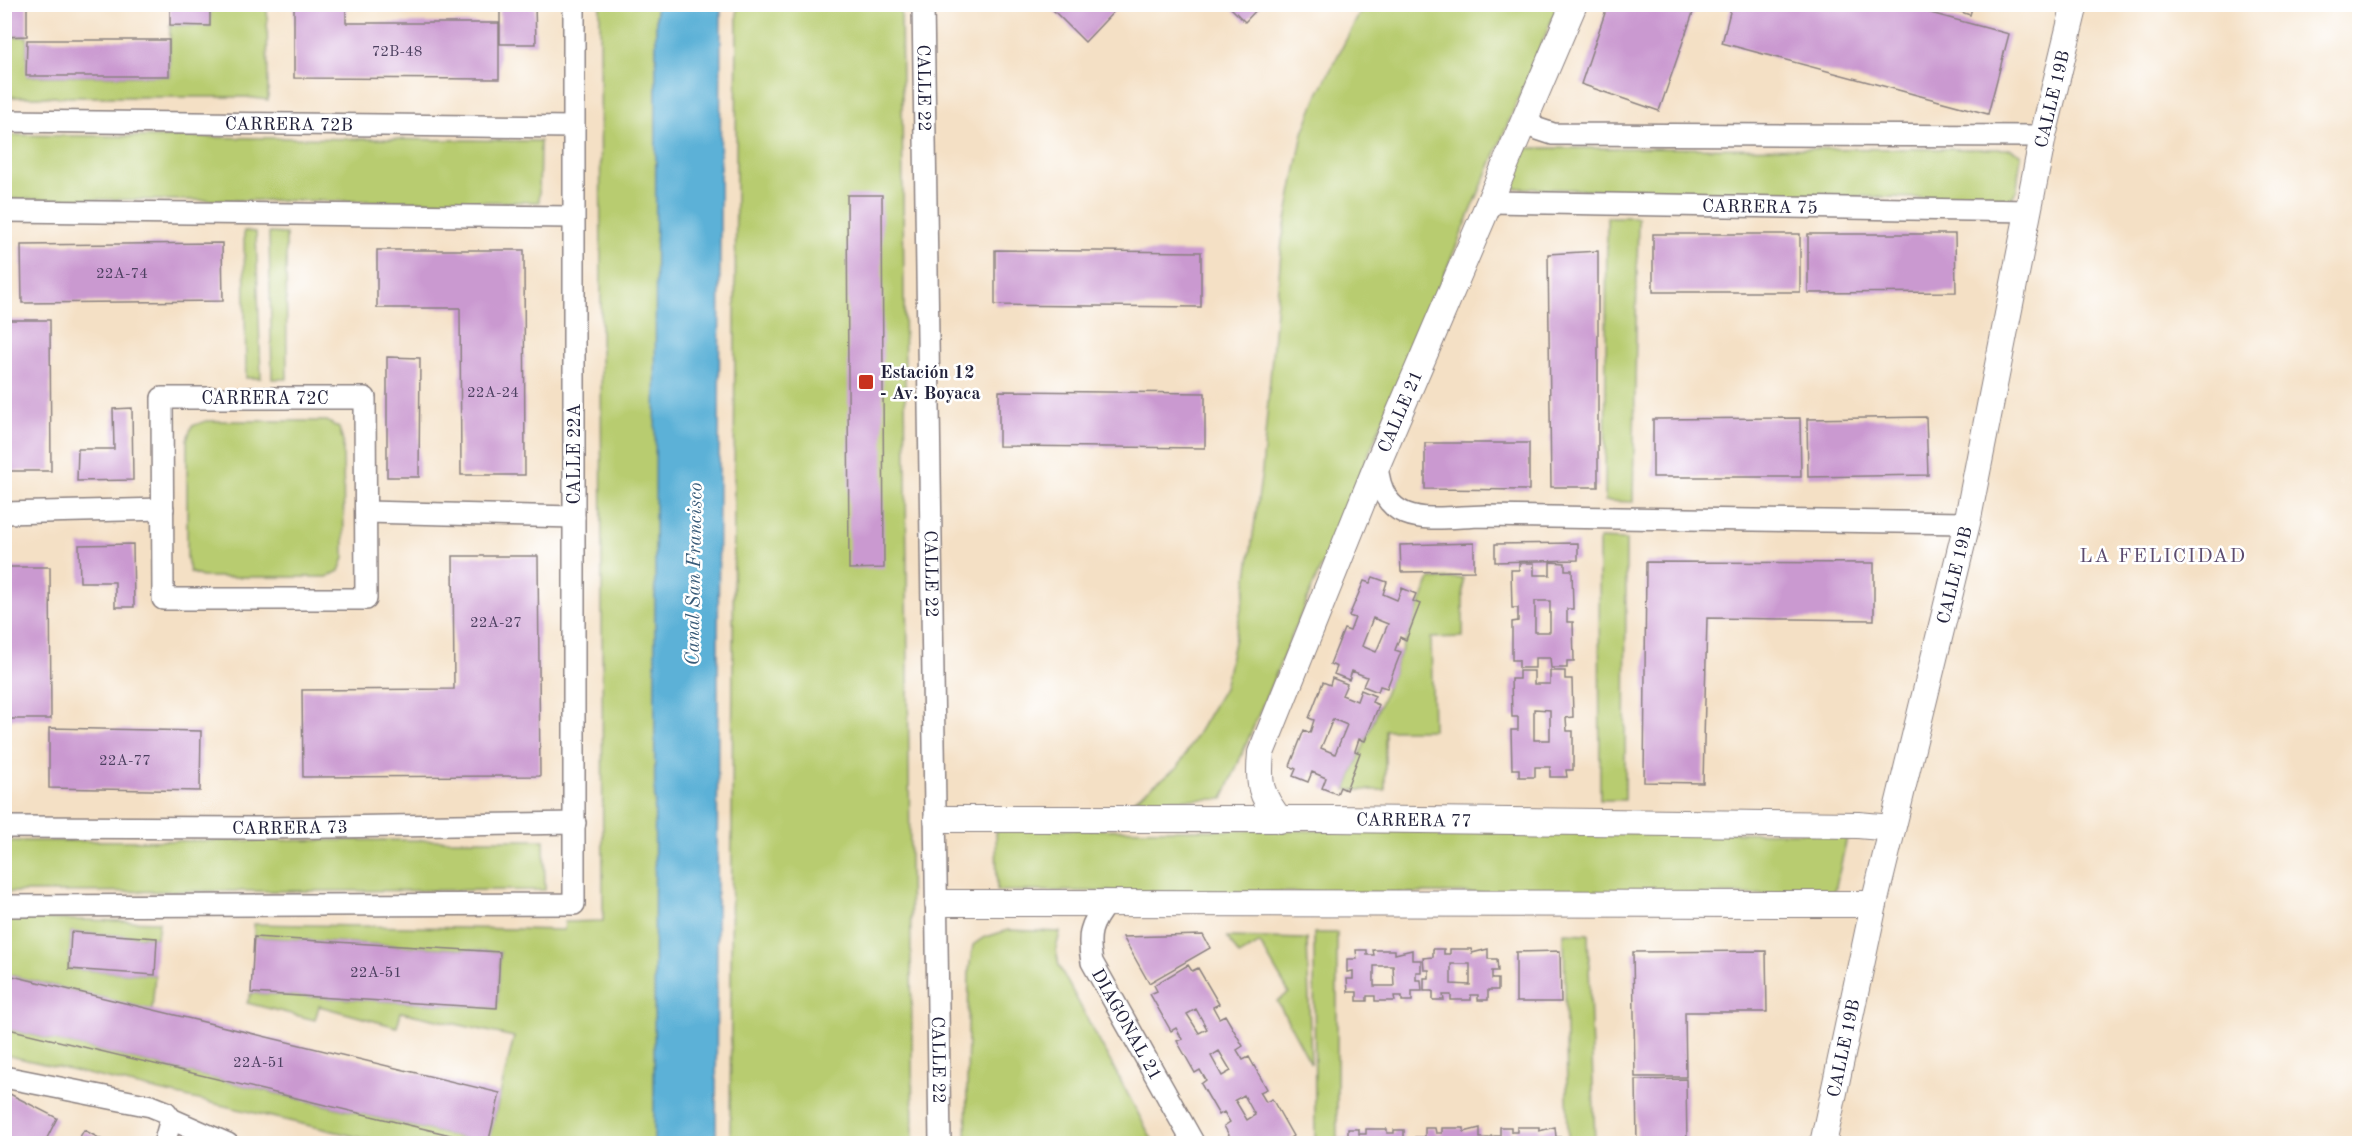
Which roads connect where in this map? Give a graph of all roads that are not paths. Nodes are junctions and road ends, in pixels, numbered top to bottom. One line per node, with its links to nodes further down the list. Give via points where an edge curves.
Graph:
1 (574, 4): 7 (street, CALLE 22A)
2 (923, 4): 19 (street, CALLE 22)
3 (1574, 4): 5 (street, CALLE 21)
4 (2075, 4): 8 (street, CALLE 19B)
5 (1526, 113): 8 (street, via 1534,128 1553,134); 9 (street, CALLE 21)
6 (4, 121): 7 (street, CARRERA 72B)
7 (574, 127): 12 (street, CALLE 22A)
8 (2043, 136): 11 (street, CALLE 19B)
9 (1492, 202): 11 (street, CARRERA 75); 13 (street, CALLE 21)
10 (4, 211): 12 (street)
11 (2030, 211): 18 (street, CALLE 19B)
12 (573, 217): 17 (street, CALLE 22A)
13 (1377, 465): 18 (street, via 1378,484 1387,500 1396,511 1410,517); 20 (street, CALLE 21, via 1261,753 1260,786)
14 (163, 510): 15 (street, CARRERA 72C, via 163,599 366,599); 15 (street, CARRERA 72C, via 162,398 365,398); 16 (street)
15 (366, 512): 17 (street)
16 (4, 513)
17 (574, 517): 21 (street, CALLE 22A)
18 (1967, 523): 23 (street, CALLE 19B)
19 (937, 819): 20 (street, CARRERA 77); 24 (street, CALLE 22)
20 (1280, 820): 23 (street, CARRERA 77)
21 (575, 823): 22 (street, CARRERA 73); 27 (street, CALLE 22A, via 574,904)
22 (4, 827)
23 (1892, 828): 26 (street, CALLE 19B)
24 (938, 903): 25 (street); 32 (street, CALLE 22)
25 (1107, 903): 26 (street); 33 (street, DIAGONAL 21, via 1090,929 1092,962)
26 (1874, 904): 34 (street, CALLE 19B)
27 (4, 906)
28 (4, 1077): 29 (street, via 151,1106 166,1112)
29 (171, 1119): 30 (street); 31 (street)
30 (164, 1143)
31 (228, 1143)
32 (940, 1143)
33 (1194, 1143)
34 (1823, 1143)

